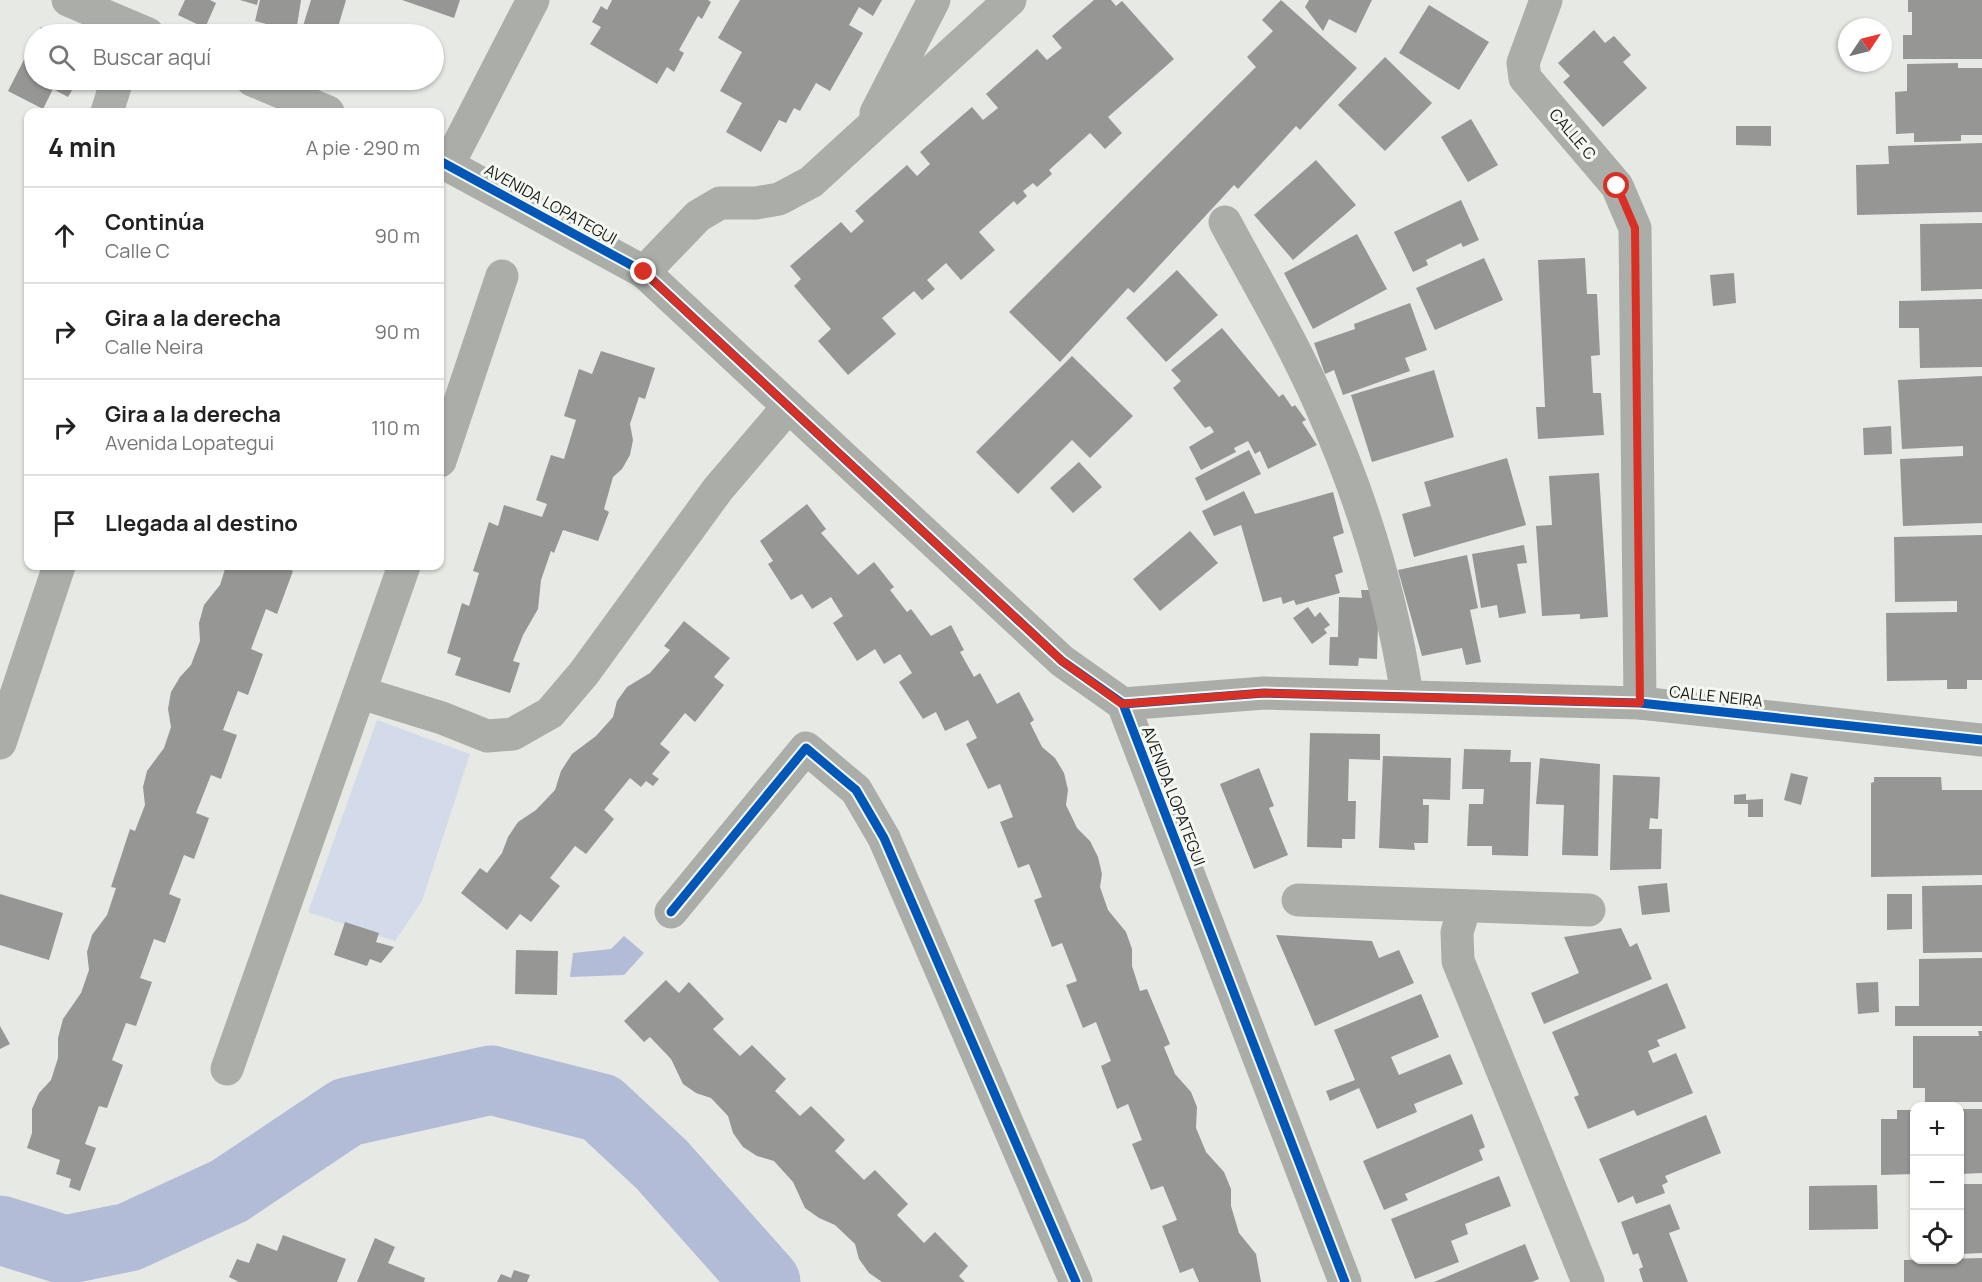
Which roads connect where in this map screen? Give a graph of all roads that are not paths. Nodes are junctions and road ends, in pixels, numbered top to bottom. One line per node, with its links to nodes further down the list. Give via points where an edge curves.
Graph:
1 (69, 0): 6 (street)
2 (533, 0): 12 (street)
3 (934, 0): 11 (street)
4 (1010, 0): 11 (street)
5 (1546, 0): 22 (street, CALLE C, via 1523,63 1525,78 1617,186 1635,228)
6 (120, 24)
7 (114, 90): 9 (street)
8 (276, 90): 10 (street)
9 (108, 108)
10 (318, 108)
11 (866, 132): 14 (street, via 811,182 780,199 720,203 698,216)
12 (444, 163): 14 (street, AVENIDA LOPATEGUI)
13 (1225, 222): 21 (street, via 1320,403 1370,530 1398,635)
14 (644, 272): 16 (street, AVENIDA LOPATEGUI)
15 (502, 276): 17 (street)
16 (788, 407): 20 (street, via 718,489 584,673 550,713 513,734 487,736); 23 (street, AVENIDA LOPATEGUI, via 1062,661)
17 (444, 449)
18 (58, 570): 25 (street)
19 (403, 570): 20 (street)
20 (361, 693): 30 (street)
21 (1407, 696): 22 (street, CALLE NEIRA); 23 (street, CALLE NEIRA, via 1264,693)
22 (1640, 703): 24 (street, CALLE NEIRA)
23 (1122, 704): 32 (street, AVENIDA LOPATEGUI)
24 (1982, 740)
25 (0, 743)
26 (1298, 900): 27 (street)
27 (1465, 906): 28 (street); 33 (street, via 1457,932 1458,961)
28 (1589, 910)
29 (670, 912): 31 (street, via 806,748 856,790 884,838)
30 (227, 1069)
31 (1076, 1282)
32 (1345, 1282)
33 (1588, 1282)

